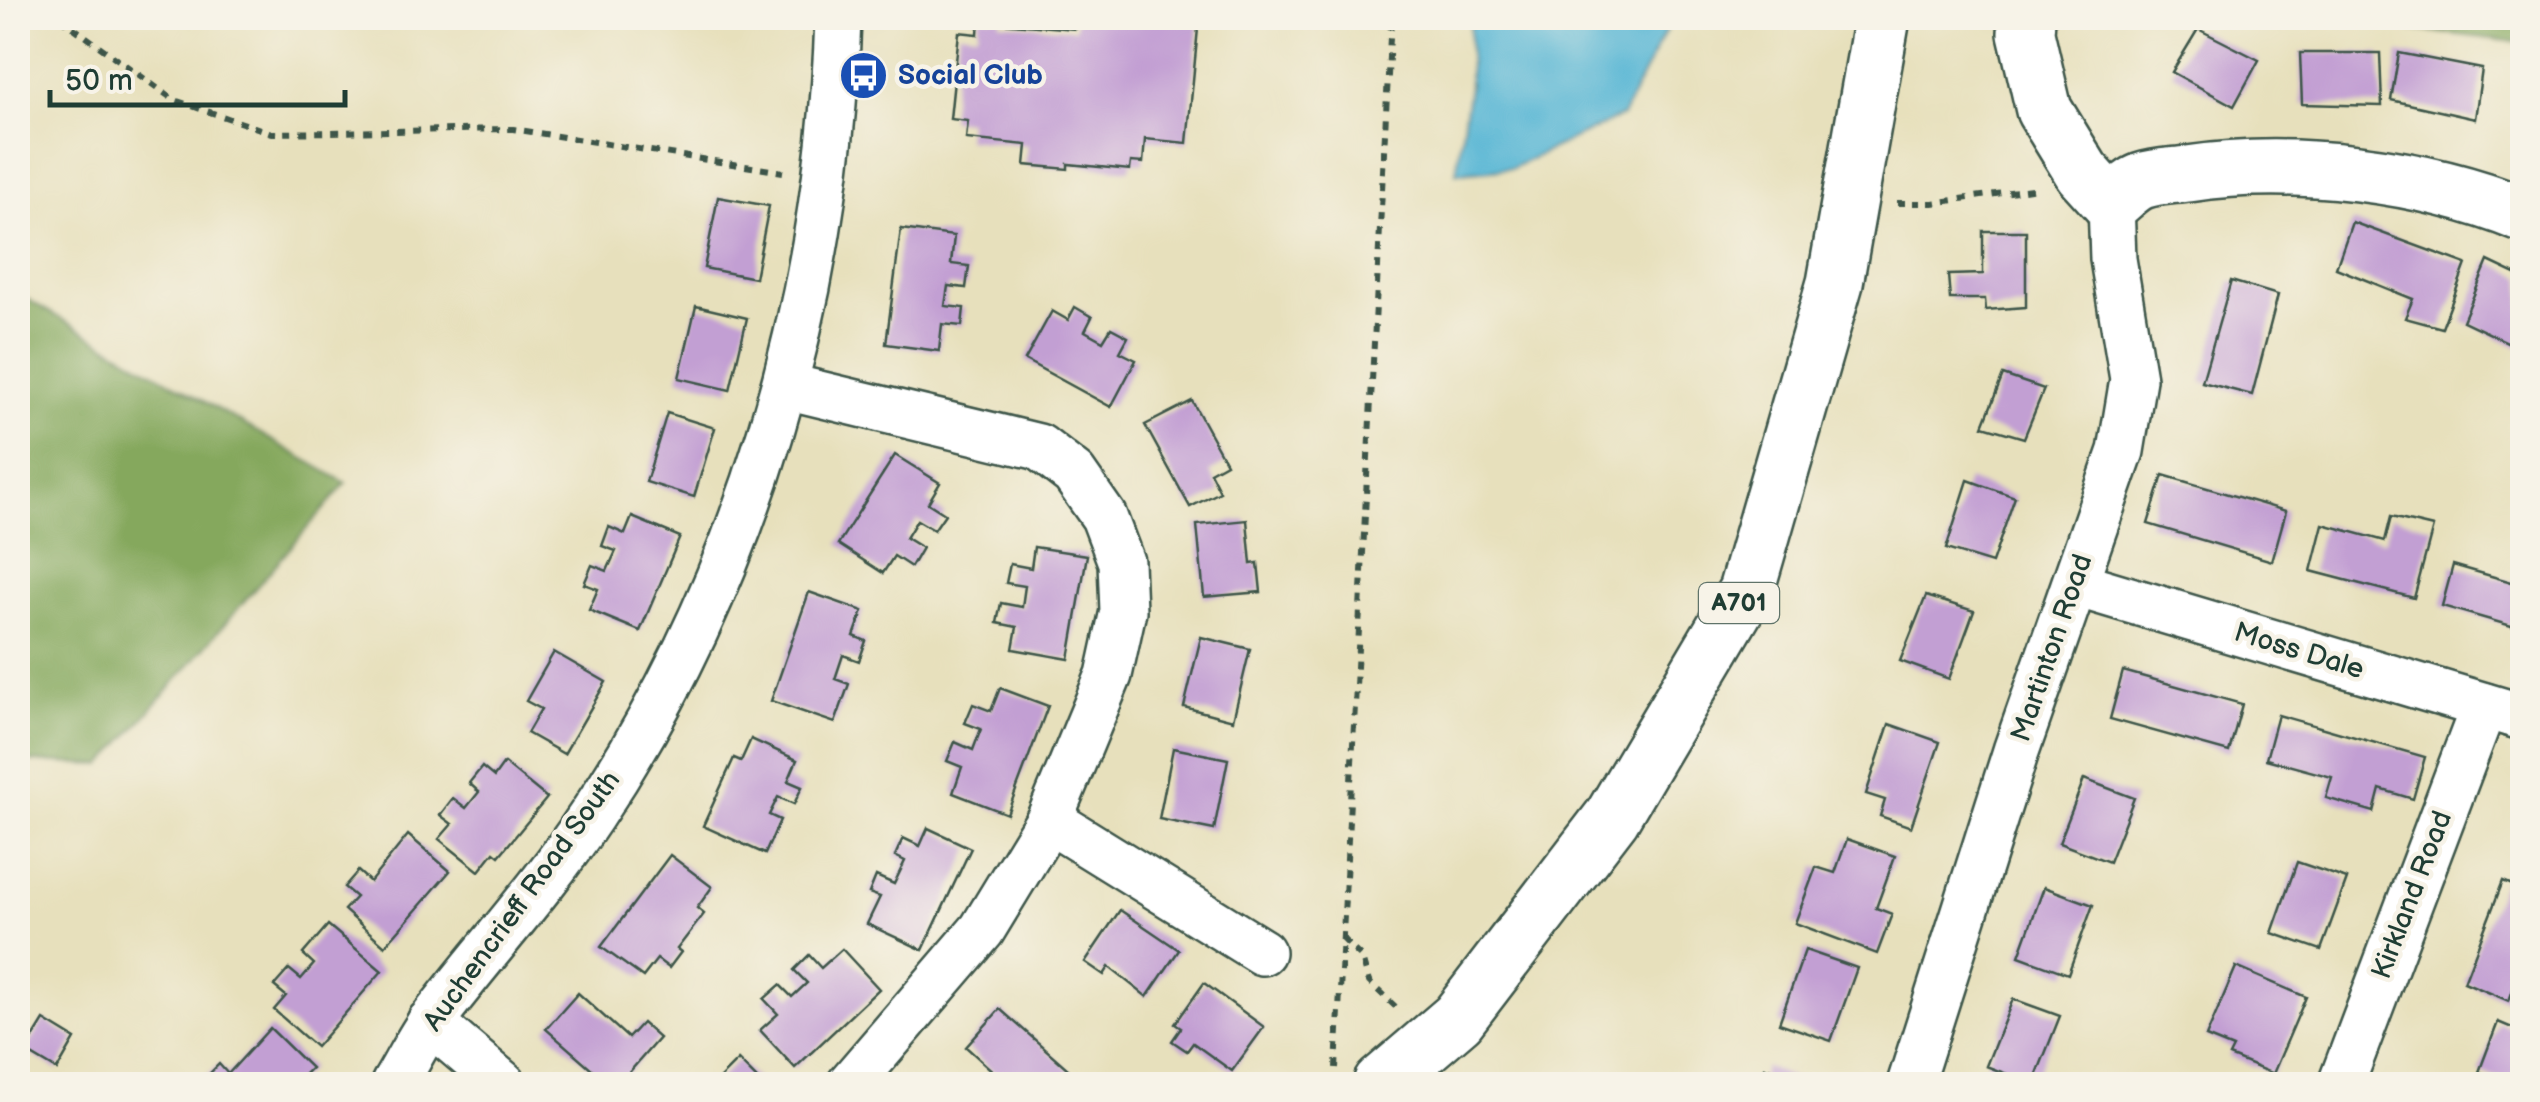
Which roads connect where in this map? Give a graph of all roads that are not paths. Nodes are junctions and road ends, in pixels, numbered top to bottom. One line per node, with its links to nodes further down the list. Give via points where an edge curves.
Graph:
1 (838, 18): 6 (street, Auchencrieff Road South, via 824,178)
2 (1882, 18): 15 (main road, A701, via 1835,283 1746,591 1612,817 1458,1018)
3 (2027, 25): 4 (main road, via 2044,110 2082,172)
4 (2111, 204): 5 (main road, via 2142,182 2285,166 2387,178); 7 (street, Martinton Road, via 2133,379 2121,451)
5 (2522, 214)
6 (786, 386): 9 (street, via 1039,447 1074,474 1104,516 1120,562 1123,611 1109,674); 11 (street, Auchencrieff Road South, via 722,572 672,684 590,817)
7 (2076, 584): 8 (street, Moss Dale); 16 (street, Martinton Road)
8 (2503, 712): 17 (street, Kirkland Road)
9 (1049, 820): 10 (street); 14 (street, via 982,930)
10 (1262, 952)
11 (430, 1022): 12 (street, Auchencrieff Road South); 13 (street)
12 (394, 1084)
13 (503, 1084)
14 (850, 1084)
15 (1382, 1084)
16 (1910, 1084)
17 (2341, 1084)

